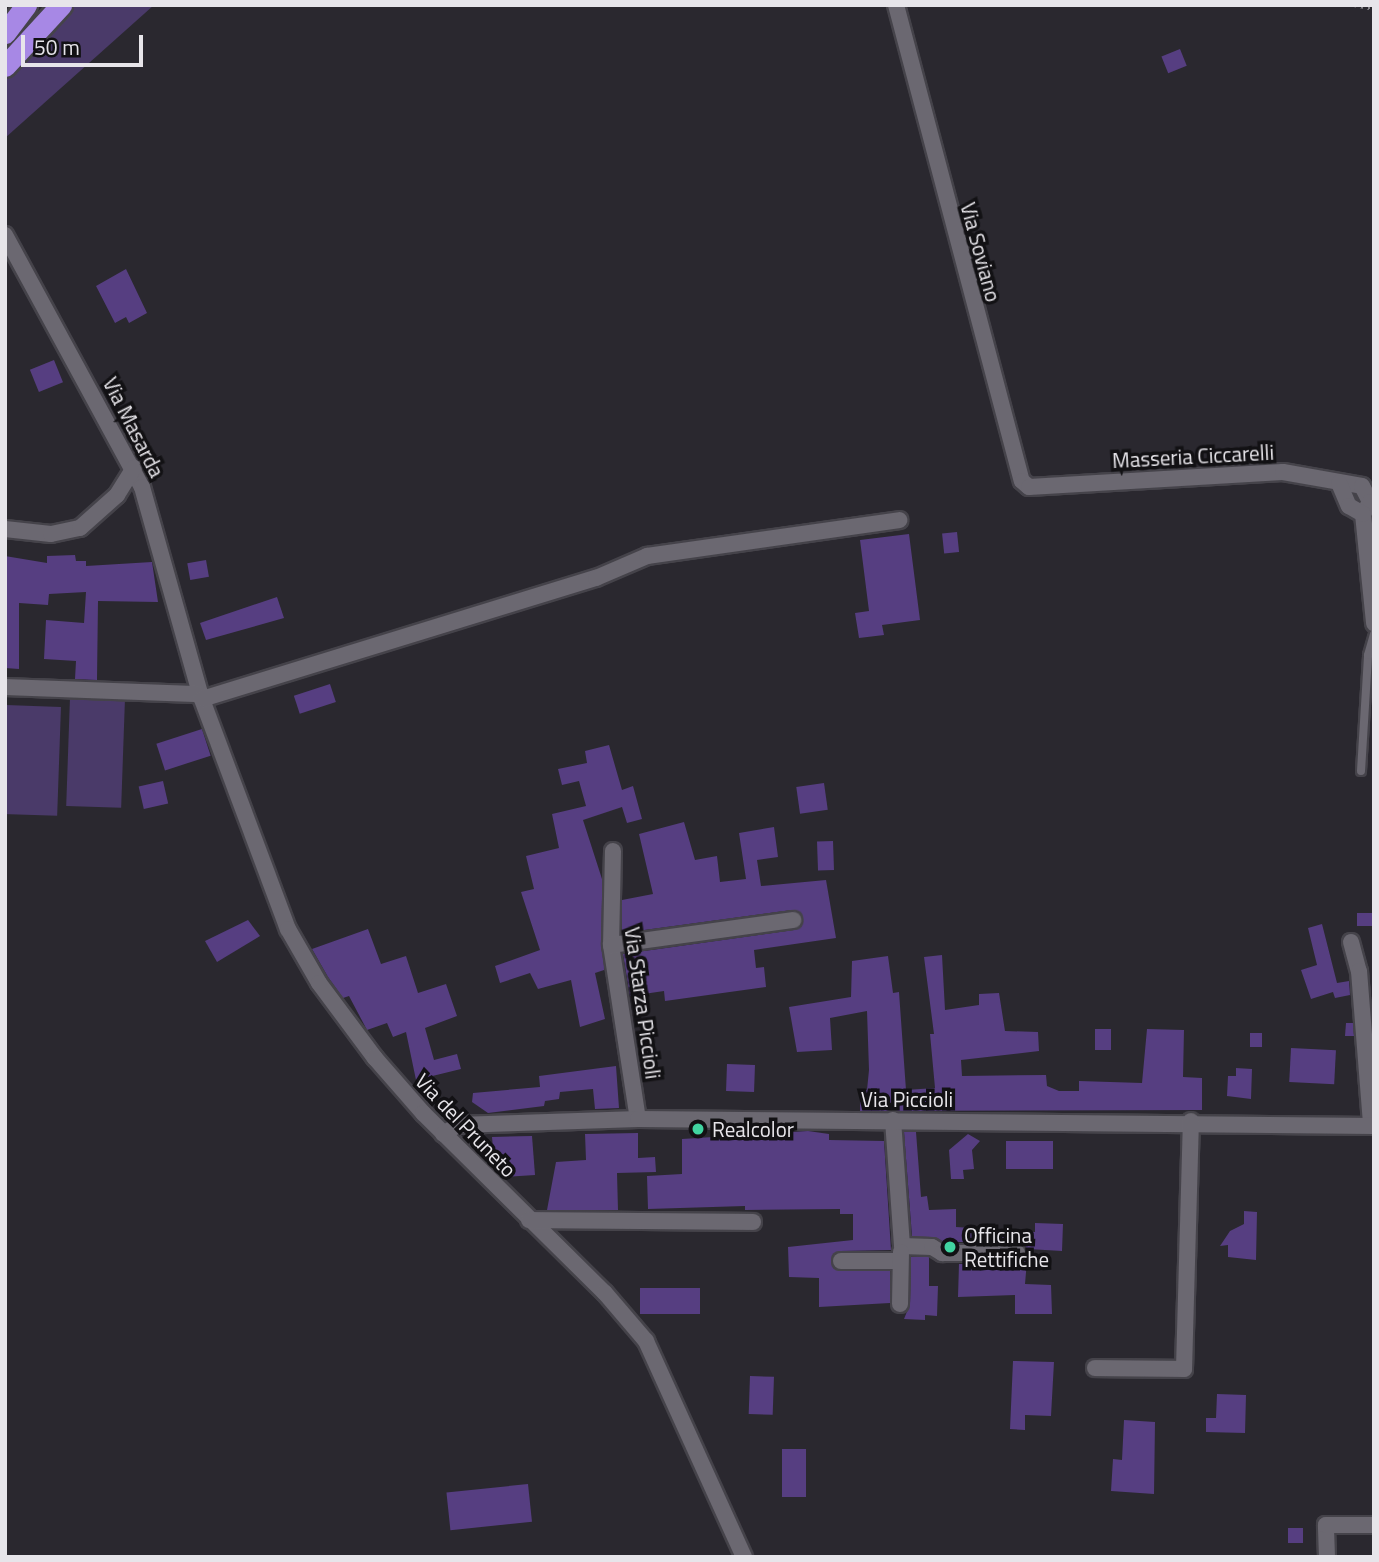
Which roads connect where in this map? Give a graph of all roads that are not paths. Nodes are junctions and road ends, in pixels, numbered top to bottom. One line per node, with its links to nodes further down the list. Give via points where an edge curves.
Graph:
1 (26, 5): 4 (highway)
2 (896, 5): 8 (street, Via Soviano, via 1013,456 1029,487)
3 (58, 8): 5 (highway)
4 (5, 33)
5 (5, 66)
6 (5, 235): 7 (street, Via Masarda)
7 (134, 468): 11 (street, via 117,495 80,528 51,534); 16 (street, Via Masarda)
8 (1048, 485): 9 (street, Masseria Ciccarelli, via 1283,472 1362,486 1370,502)
9 (1369, 516): 12 (street, Masseria Ciccarelli)
10 (899, 520): 16 (street, via 647,556 596,578)
11 (5, 529)
12 (1370, 542): 13 (street, Masseria Ciccarelli)
13 (1374, 623)
14 (1374, 634): 17 (lane, via 1368,655)
15 (5, 687): 16 (street)
16 (201, 696): 26 (street, Via del Pruneto, via 288,929 318,983 375,1058)
17 (1361, 771)
18 (612, 851): 21 (street, Via Starza Piccioli)
19 (793, 920): 21 (street)
20 (1350, 942): 25 (street, via 1359,971)
21 (611, 945): 22 (street, Via Starza Piccioli)
22 (638, 1119): 23 (street, Via Piccioli); 26 (street, Via Piccioli, via 458,1125)
23 (893, 1120): 24 (street, Via Piccioli); 29 (street)
24 (1191, 1121): 25 (street, Via Piccioli); 33 (street, via 1184,1369)
25 (1373, 1126)
26 (443, 1134): 27 (street, Via del Pruneto)
27 (529, 1220): 28 (street); 35 (street, Via del Pruneto, via 605,1293 646,1341)
28 (753, 1222)
29 (901, 1253): 30 (street, via 932,1247 942,1253); 31 (street); 32 (street)
30 (1017, 1253)
31 (841, 1261)
32 (900, 1304)
33 (1096, 1368)
34 (1374, 1525): 36 (street, via 1326,1525)
35 (744, 1557)
36 (1327, 1557)

